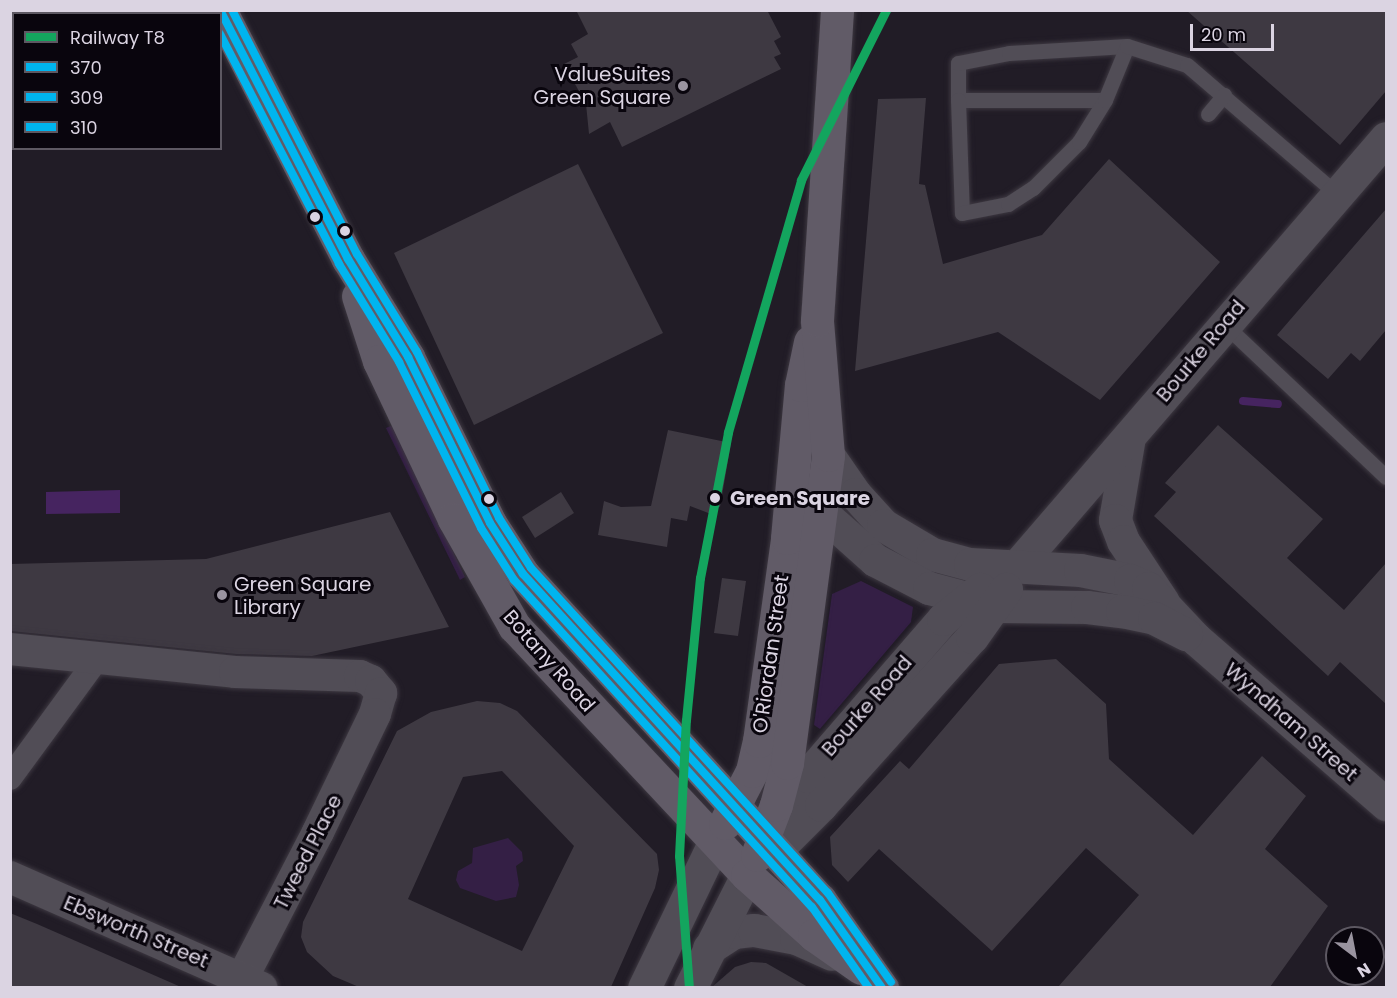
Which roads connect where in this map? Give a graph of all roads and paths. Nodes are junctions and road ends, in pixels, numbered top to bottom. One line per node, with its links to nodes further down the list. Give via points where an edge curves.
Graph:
1 (837, 10): 11 (main road, O'Riordan Street)
2 (222, 14): 10 (main road, Botany Road)
3 (1127, 46): 4 (lane, via 1187,65); 5 (lane, via 1009,53 958,63); 6 (lane)
4 (1224, 96): 7 (lane); 9 (lane)
5 (958, 100): 6 (lane); 6 (lane, via 962,213 1008,204 1033,188 1079,142)
6 (1105, 100)
7 (1208, 114)
8 (1386, 138): 9 (main road, Bourke Road)
9 (1337, 194): 12 (main road, Bourke Road)
10 (348, 259): 27 (main road, Botany Road, via 408,357 490,523 523,574); 28 (main road, Botany Road, via 379,361 492,593 538,654)
11 (817, 320): 14 (main road, O'Riordan Street); 15 (main road, O'Riordan Street, via 803,372)
12 (1223, 323): 13 (main road, Bourke Road); 16 (lane)
13 (1130, 435): 18 (main road, Bourke Road); 20 (main road, via 1115,520)
14 (828, 454): 17 (main road, O'Riordan Street); 18 (main road, Wyndham Street, via 874,517 907,542 957,562)
15 (796, 456): 17 (main road, O'Riordan Street, via 802,484); 27 (main road, O'Riordan Street, via 752,771)
16 (1386, 477)
17 (821, 512): 19 (main road, Wyndham Street, via 859,549 889,569 929,588); 27 (main road, O'Riordan Street, via 791,733)
18 (1017, 566): 19 (main road, Bourke Road); 20 (main road, Wyndham Street, via 1071,569 1130,580 1148,588); 21 (main road, Bourke Road)
19 (966, 598): 21 (main road, Wyndham Street); 27 (main road, Bourke Road)
20 (1163, 602): 22 (main road, Wyndham Street)
21 (997, 606): 22 (main road, Wyndham Street, via 1074,606 1122,611 1154,618); 27 (main road, Bourke Road, via 821,806)
22 (1196, 639): 26 (main road, Wyndham Street)
23 (10, 649): 24 (street)
24 (97, 659): 25 (street); 33 (street, Tweed Place, via 235,672 360,676 371,681 381,693 375,714)
25 (10, 778)
26 (1386, 804)
27 (760, 824): 28 (main road, O'Riordan Street); 29 (main road, Bourke Road); 32 (main road, Botany Road, via 834,917)
28 (714, 843): 29 (main road, Botany Road); 34 (main road)
29 (747, 875): 31 (main road); 32 (main road, Botany Road, via 814,935)
30 (10, 877): 33 (street, Ebsworth Street)
31 (709, 948): 32 (main road, via 734,932 770,931 811,944); 35 (main road)
32 (877, 982)
33 (248, 985)
34 (644, 987)
35 (690, 987)

